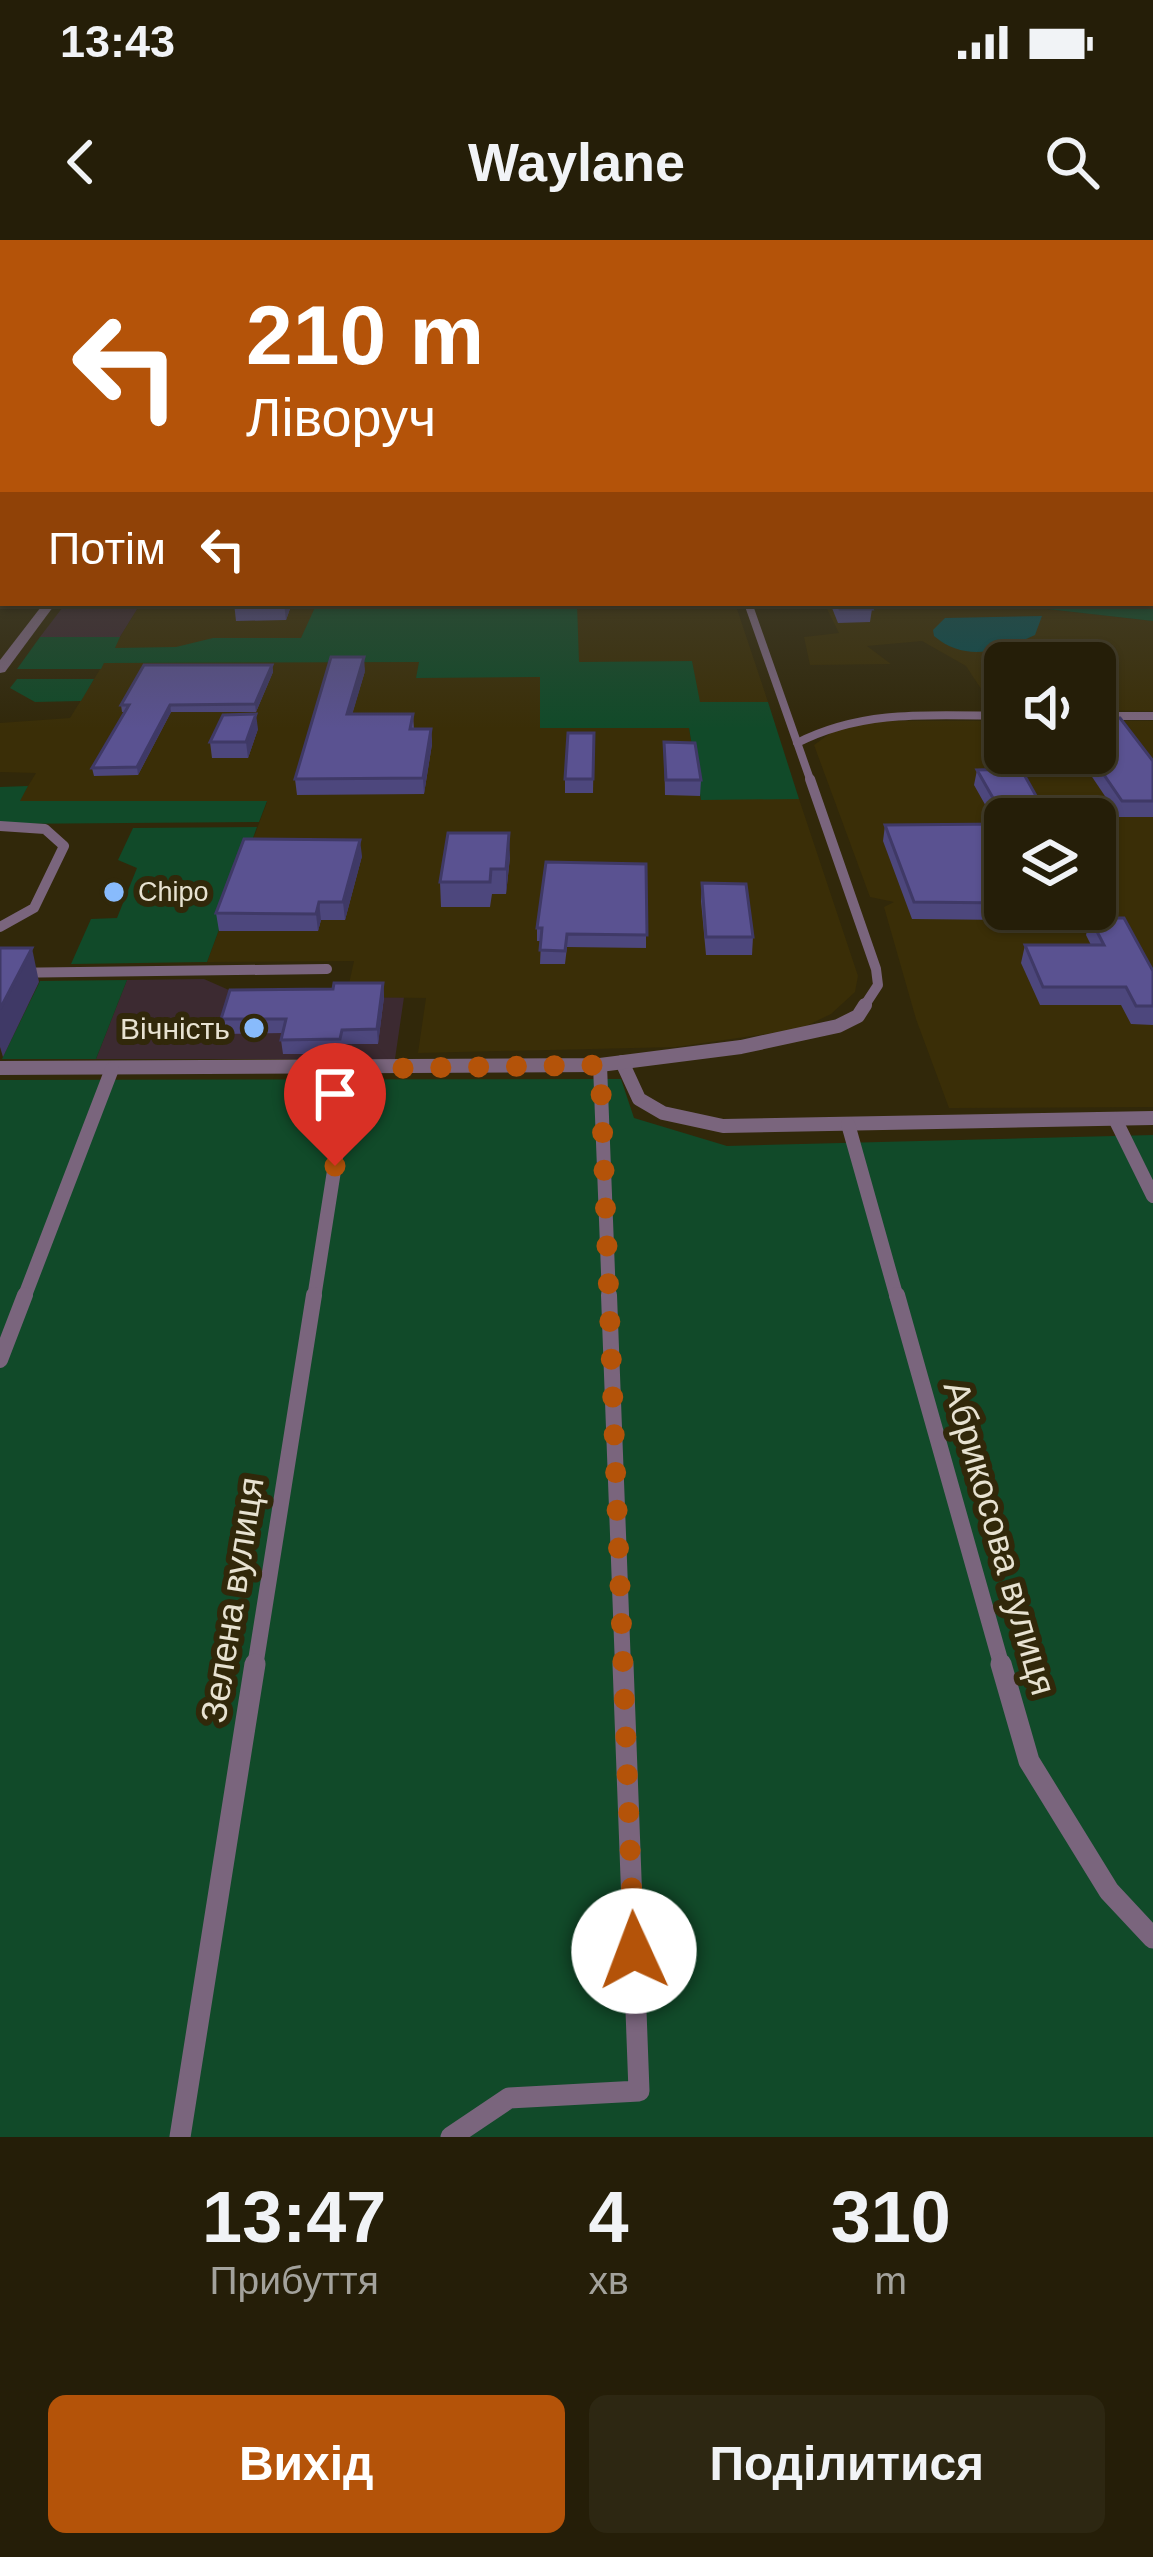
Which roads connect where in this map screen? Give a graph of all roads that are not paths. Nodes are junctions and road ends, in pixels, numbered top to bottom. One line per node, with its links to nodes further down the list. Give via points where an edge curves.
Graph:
1 (48, 606): 3 (street)
2 (749, 606): 7 (lane)
3 (0, 670)
4 (984, 716): 7 (lane, via 857,716)
5 (1116, 716): 6 (lane)
6 (1153, 716)
7 (797, 743): 12 (lane, via 875,969 870,1001 838,1027 800,1037)
8 (0, 826): 9 (lane, via 38,826 64,846 34,908)
9 (0, 927)
10 (327, 969): 11 (lane)
11 (0, 973)
12 (622, 1062): 13 (lane); 19 (lane, via 639,1100 688,1120)
13 (600, 1065): 16 (lane); 24 (lane, via 639,2091 509,2098)
14 (0, 1069): 15 (lane)
15 (111, 1071): 16 (lane); 21 (lane)
16 (350, 1071): 23 (lane, Зелена вулиця)
17 (1153, 1118): 18 (lane)
18 (1115, 1119): 19 (lane); 20 (lane)
19 (848, 1124): 22 (lane, Абрикосова вулиця, via 1029,1760 1109,1891)
20 (1153, 1196)
21 (0, 1360)
22 (1153, 1938)
23 (180, 2137)
24 (451, 2137)

